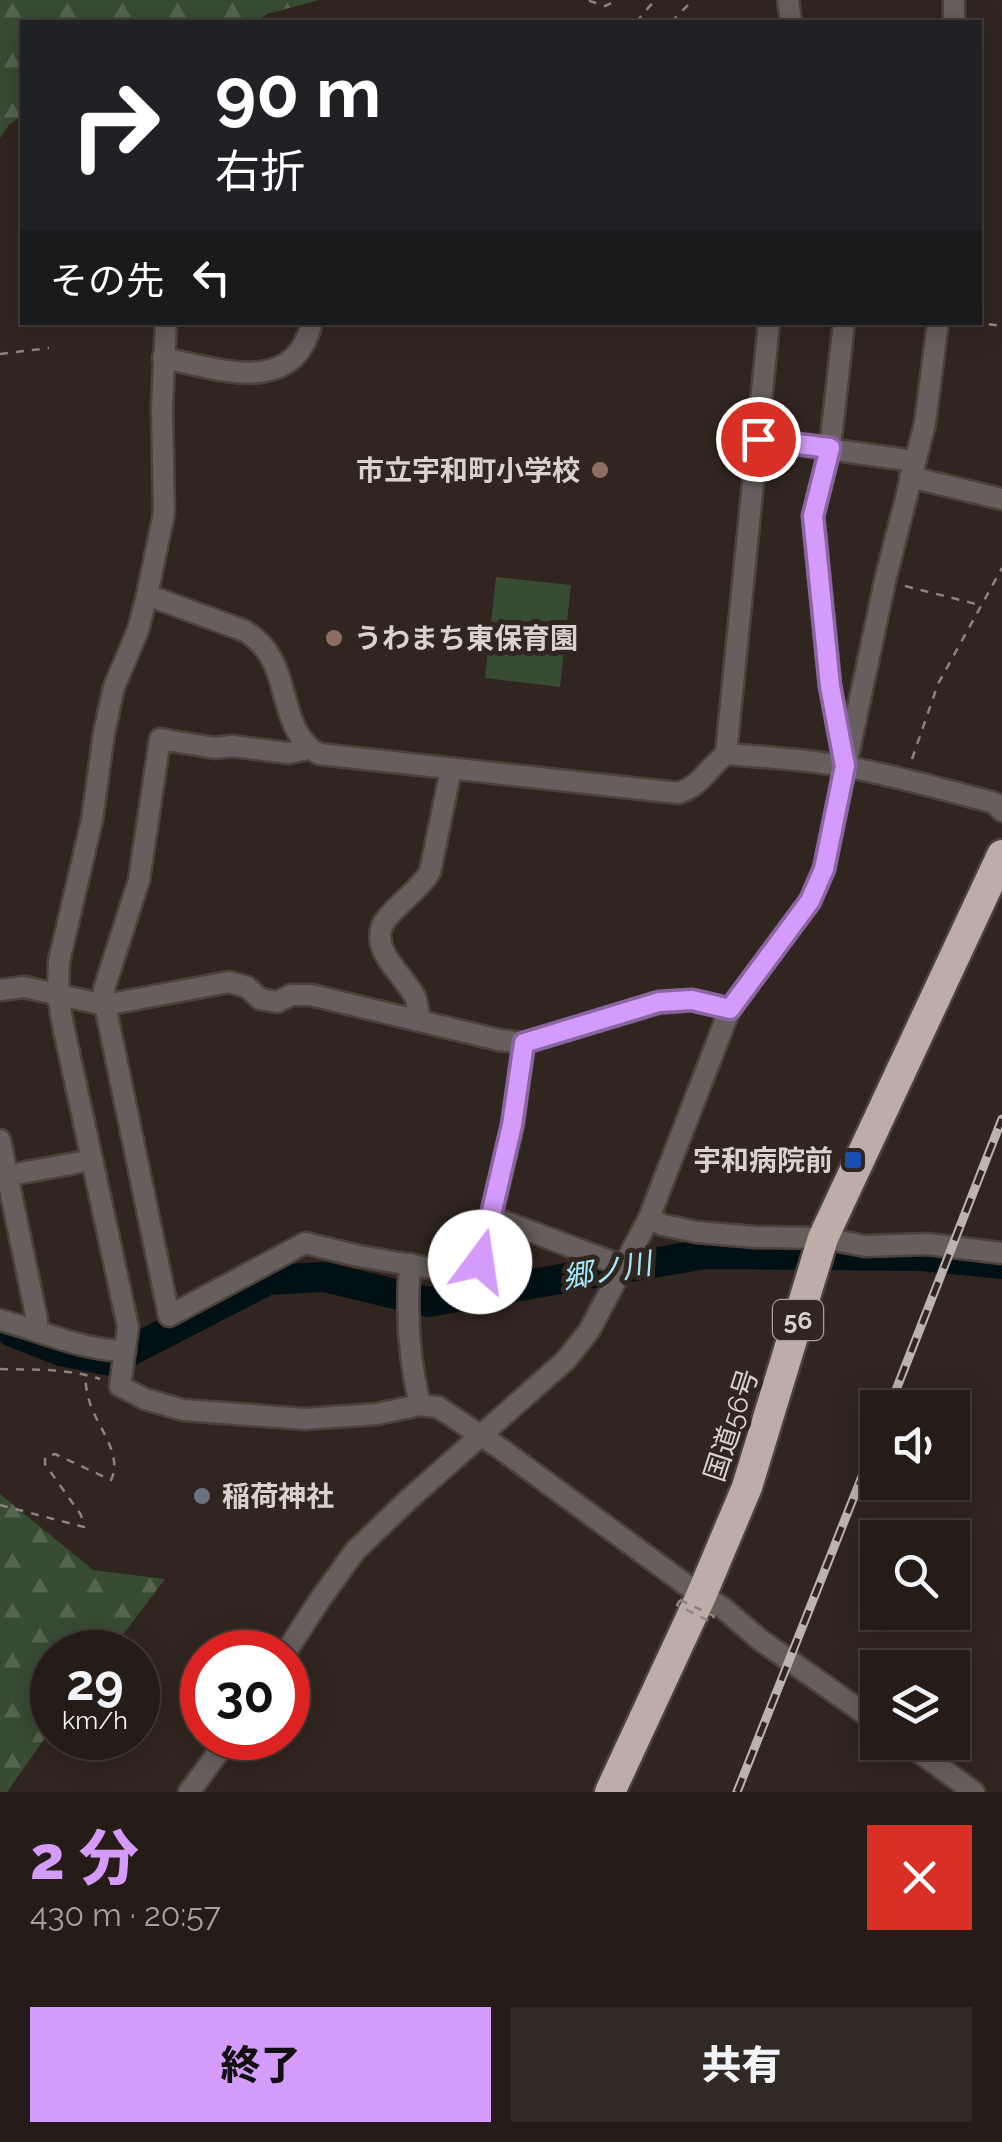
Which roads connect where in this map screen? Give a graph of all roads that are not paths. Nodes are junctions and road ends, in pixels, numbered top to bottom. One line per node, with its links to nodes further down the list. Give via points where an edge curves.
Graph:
1 (166, 325): 6 (street)
2 (311, 325): 6 (street, via 281,368 255,374)
3 (769, 325): 7 (street)
4 (844, 325): 8 (street)
5 (938, 325): 9 (street)
6 (163, 358): 11 (street, via 164,513)
7 (758, 439): 8 (street); 13 (street)
8 (830, 448): 9 (street); 14 (street, via 813,516)
9 (912, 469): 10 (street); 14 (street)
10 (1002, 499)
11 (148, 595): 12 (street, via 258,640); 19 (street, via 114,686 92,820 58,961)
12 (309, 749): 15 (street); 20 (street, via 288,753 160,739 139,880 104,989)
13 (726, 754): 14 (street); 15 (street, via 693,788 678,793)
14 (845, 766): 16 (street, via 994,803); 21 (street, via 824,869 810,901)
15 (450, 769): 22 (street, via 430,872 382,926 382,944)
16 (1002, 811)
17 (1002, 855): 29 (highway, 国道56号 / 56)
18 (0, 990): 19 (street, via 24,987)
19 (58, 996): 20 (street); 25 (street)
20 (105, 1005): 22 (street, via 228,982 260,999 311,996); 31 (street, via 169,1316 305,1242)
21 (730, 1009): 23 (street, via 692,1000 659,1002); 28 (street)
22 (420, 1020): 23 (street)
23 (524, 1043): 27 (street)
24 (0, 1140): 26 (street)
25 (92, 1160): 26 (street); 35 (street, via 128,1327)
26 (4, 1177): 34 (street)
27 (492, 1217): 31 (street, via 480,1262 464,1274); 32 (street)
28 (649, 1218): 29 (street, via 697,1232); 32 (street)
29 (823, 1238): 30 (street); 38 (highway, 国道56号 / 56)
30 (1002, 1253)
31 (410, 1264): 36 (street, via 408,1338)
32 (624, 1266): 37 (street, via 566,1360)
33 (0, 1320): 34 (street)
34 (36, 1330): 35 (street, via 69,1343)
35 (125, 1351): 36 (street, via 120,1386 183,1410 305,1419)
36 (420, 1405): 37 (street, via 438,1407)
37 (480, 1436): 38 (street); 39 (street, via 355,1551)
38 (706, 1609): 40 (street, via 723,1608); 44 (highway, 国道56号 / 56)
39 (300, 1630)
40 (860, 1709)
41 (212, 1760): 43 (street)
42 (930, 1760): 45 (street)
43 (189, 1792)
44 (610, 1792)
45 (974, 1792)

